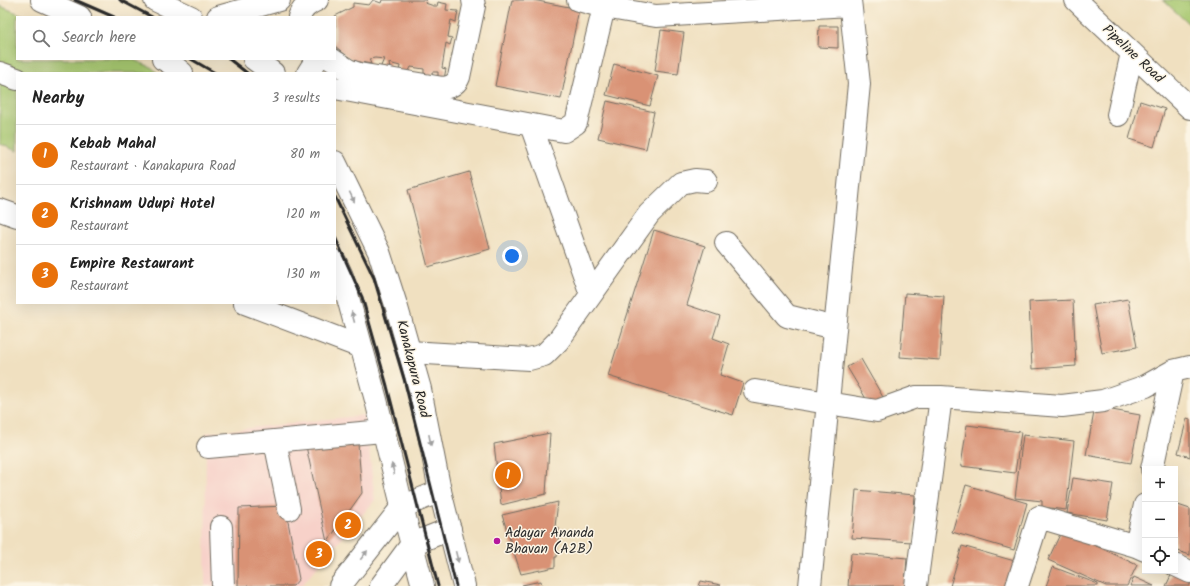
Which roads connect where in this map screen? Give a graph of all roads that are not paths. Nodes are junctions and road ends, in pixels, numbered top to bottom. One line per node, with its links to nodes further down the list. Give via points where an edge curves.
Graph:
1 (42, 0): 13 (main road)
2 (154, 0): 14 (main road)
3 (279, 0): 11 (main road)
4 (318, 0): 15 (main road, via 304,8)
5 (473, 0): 20 (main road, via 474,6 459,77 457,82 449,87 359,74)
6 (578, 0): 10 (main road)
7 (678, 0): 12 (main road)
8 (1076, 0): 16 (main road, Pipeline Road)
9 (850, 2): 12 (main road); 38 (main road, via 859,84)
10 (604, 7): 12 (main road, via 656,16); 29 (main road, via 576,123 564,131)
11 (230, 10)
12 (694, 14)
13 (78, 16)
14 (189, 16)
15 (300, 16)
16 (1132, 53): 27 (main road, Pipeline Road); 28 (main road)
17 (164, 60): 21 (main road)
18 (255, 60): 22 (main road)
19 (316, 60): 23 (main road)
20 (333, 60)
21 (181, 72)
22 (272, 72)
23 (309, 72)
24 (0, 73): 25 (main road)
25 (16, 79)
26 (336, 88): 29 (main road)
27 (1190, 108)
28 (1118, 115)
29 (531, 125): 36 (main road)
30 (336, 164): 40 (main road, Kanakapura Road, one-way to 40, via 379,252)
31 (706, 180): 36 (main road, via 681,183 649,214)
32 (0, 210): 33 (main road)
33 (16, 216)
34 (726, 242): 38 (main road, via 787,316)
35 (336, 263): 39 (main road, one-way to 35, via 342,276)
36 (591, 294): 40 (main road, via 558,341 544,355 529,359)
37 (248, 304): 39 (main road)
38 (835, 328): 44 (main road)
39 (361, 347): 45 (main road)
40 (409, 352): 49 (main road, Kanakapura Road, one-way to 49, via 420,388)
41 (1182, 369): 43 (main road, via 1146,386 1103,401 1062,406); 48 (main road)
42 (755, 391): 44 (main road)
43 (942, 397): 44 (main road, via 916,397 877,411); 65 (main road)
44 (828, 402): 64 (main road)
45 (383, 431): 46 (main road); 50 (main road, one-way to 45)
46 (274, 441): 47 (main road); 51 (main road)
47 (208, 447)
48 (1153, 466)
49 (440, 491): 50 (main road); 53 (main road, Kanakapura Road)
50 (402, 507): 55 (main road); 60 (main road, one-way to 50)
51 (289, 509)
52 (221, 527): 59 (main road)
53 (450, 529): 55 (main road); 63 (main road, Kanakapura Road, one-way to 63)
54 (1142, 537): 56 (main road)
55 (412, 544): 61 (main road); 62 (main road)
56 (1141, 548): 66 (main road, via 1038,517)
57 (1178, 566): 58 (main road)
58 (1190, 572)
59 (223, 586)
60 (340, 586)
61 (380, 586)
62 (423, 586)
63 (464, 586)
64 (810, 586)
65 (916, 586)
66 (1017, 586)

